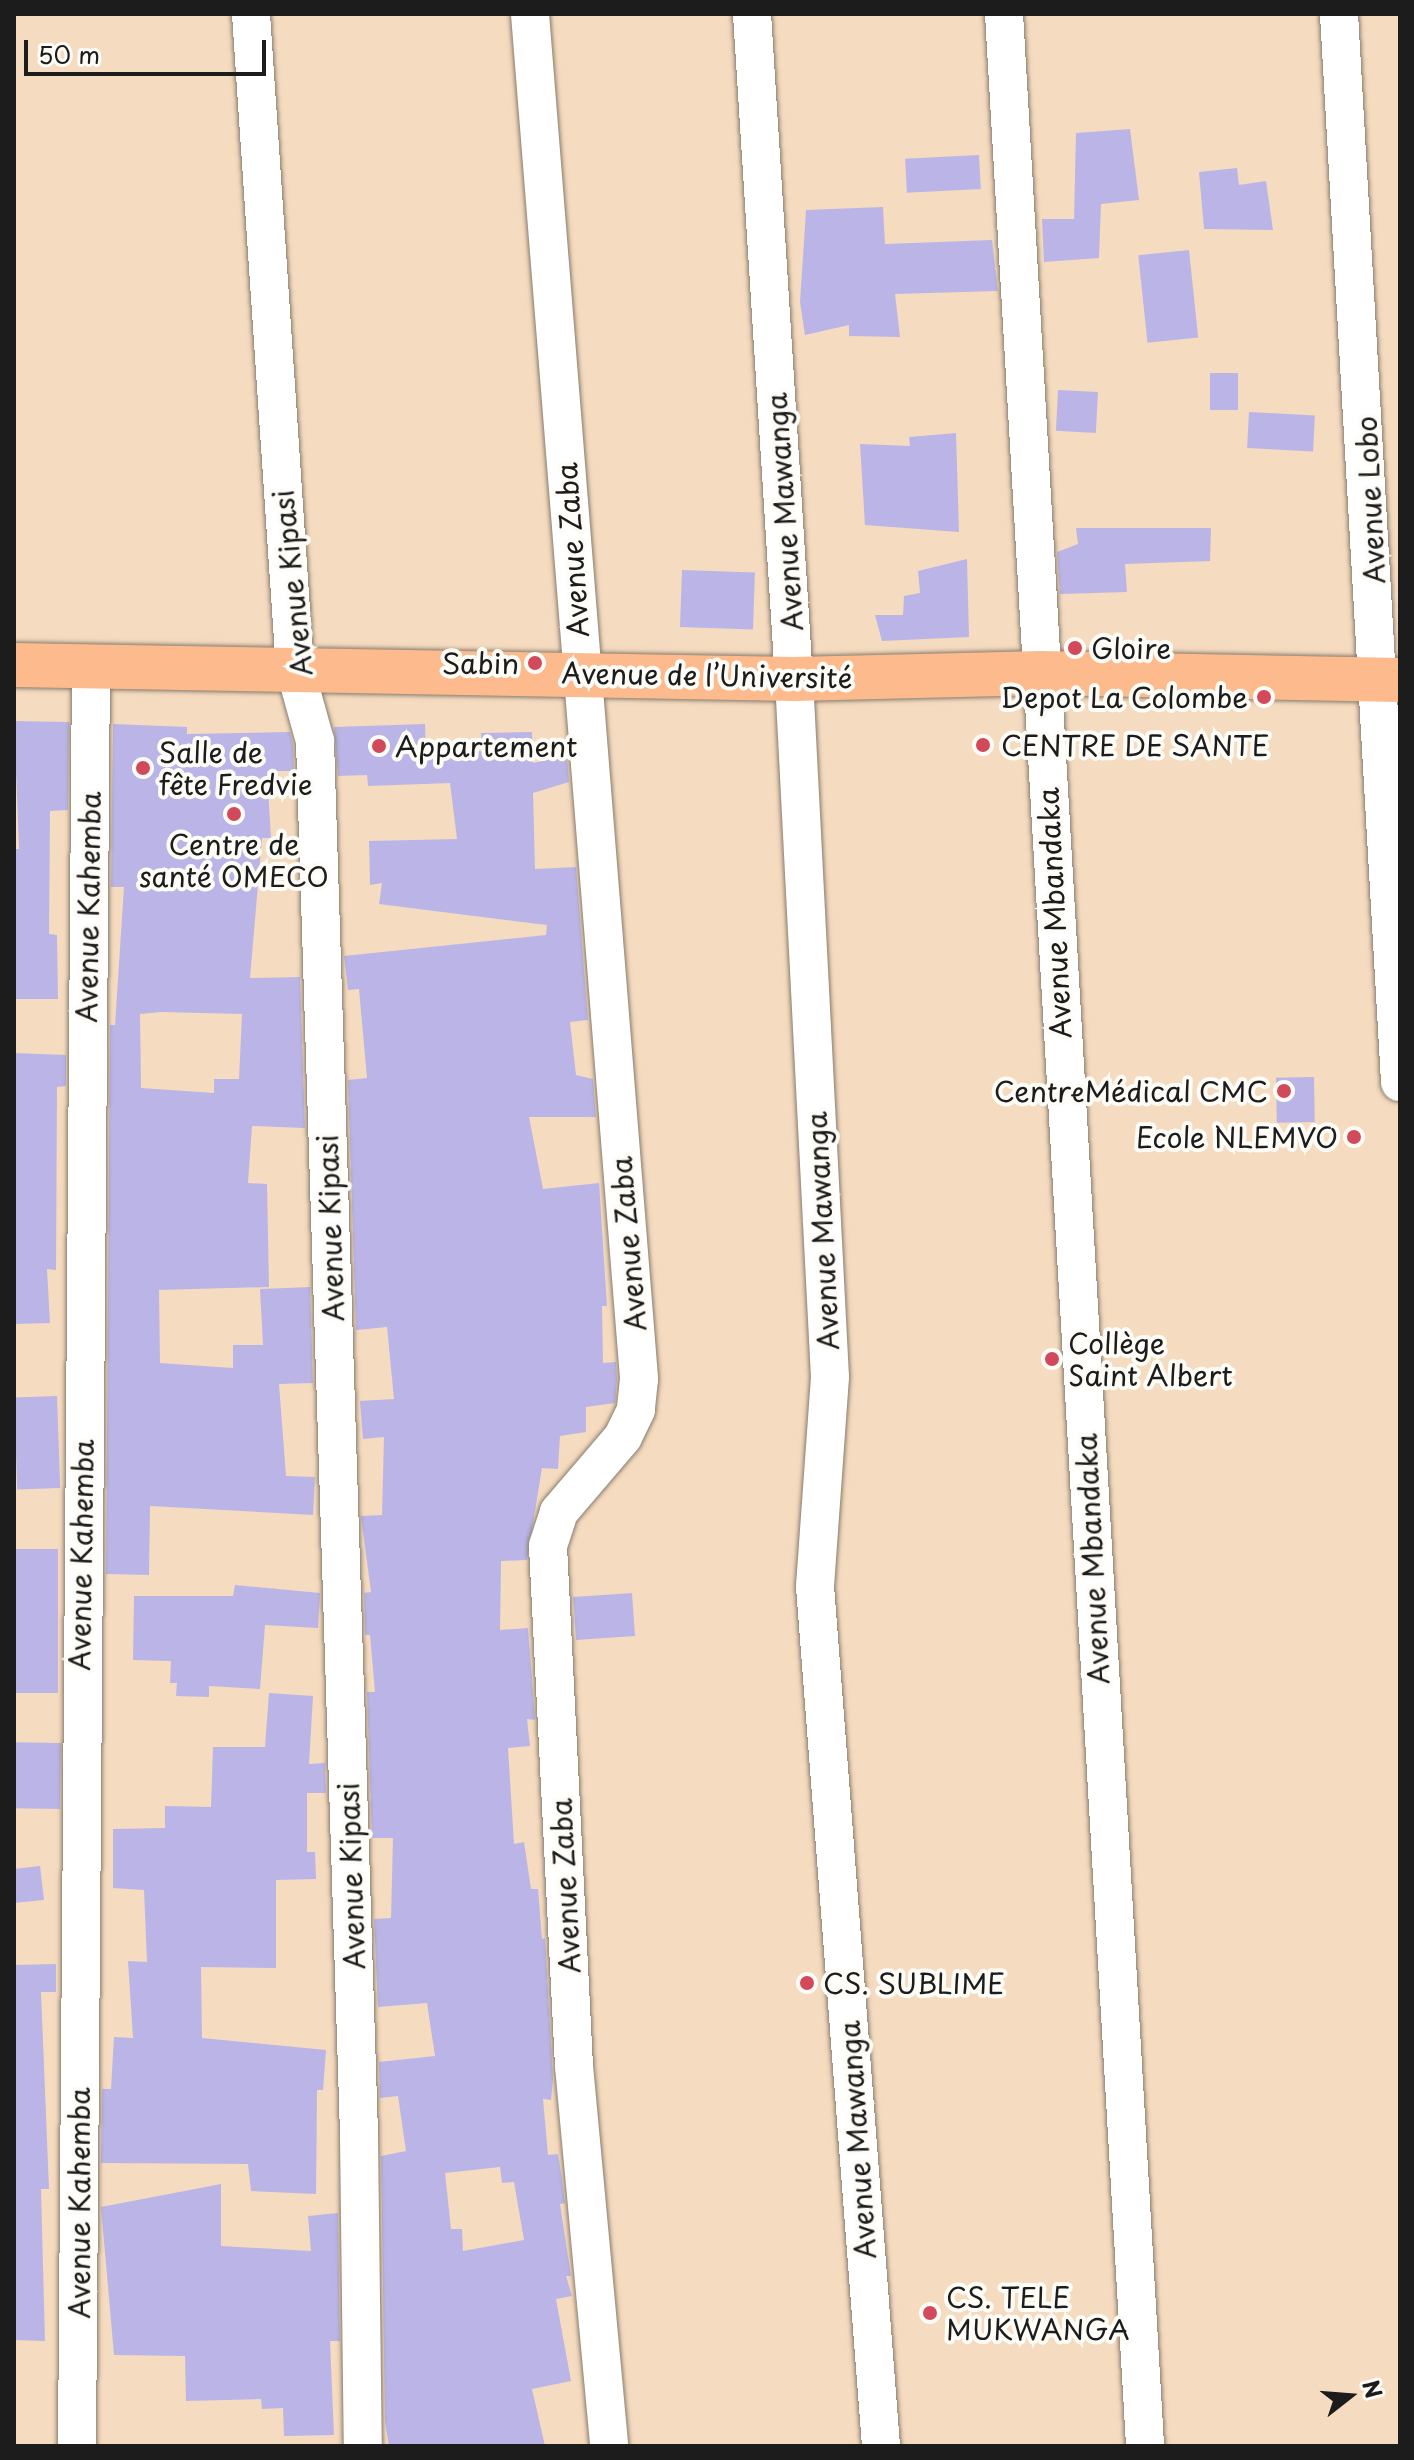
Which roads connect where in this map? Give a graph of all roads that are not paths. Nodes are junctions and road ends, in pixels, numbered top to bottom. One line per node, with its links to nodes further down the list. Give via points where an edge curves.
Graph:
1 (251, 14): 8 (street, Avenue Kipasi)
2 (530, 14): 9 (street, Avenue Zaba)
3 (752, 14): 11 (street, Avenue Mawanga)
4 (1004, 14): 10 (street)
5 (1339, 14): 12 (street, Avenue Lobo)
6 (14, 665): 7 (main road, Avenue de l’Université)
7 (91, 665): 8 (main road, Avenue de l’Université); 14 (street, Avenue Kahemba)
8 (295, 669): 9 (main road, Avenue de l’Université); 15 (street, Avenue Kipasi, via 315,741 359,2137)
9 (582, 673): 11 (main road, Avenue de l’Université); 16 (street, Avenue Zaba, via 639,1379 636,1410 623,1437 559,1512 548,1546 574,2066)
10 (1040, 673): 11 (main road, Avenue de l’Université); 12 (main road, Avenue de l’Université); 18 (street, Avenue Mbandaka)
11 (794, 679): 17 (street, Avenue Mawanga, via 830,1377 815,1586)
12 (1390, 680): 13 (street, Avenue Lobo)
13 (1400, 1082)
14 (77, 2446)
15 (363, 2446)
16 (609, 2446)
17 (881, 2446)
18 (1145, 2446)

